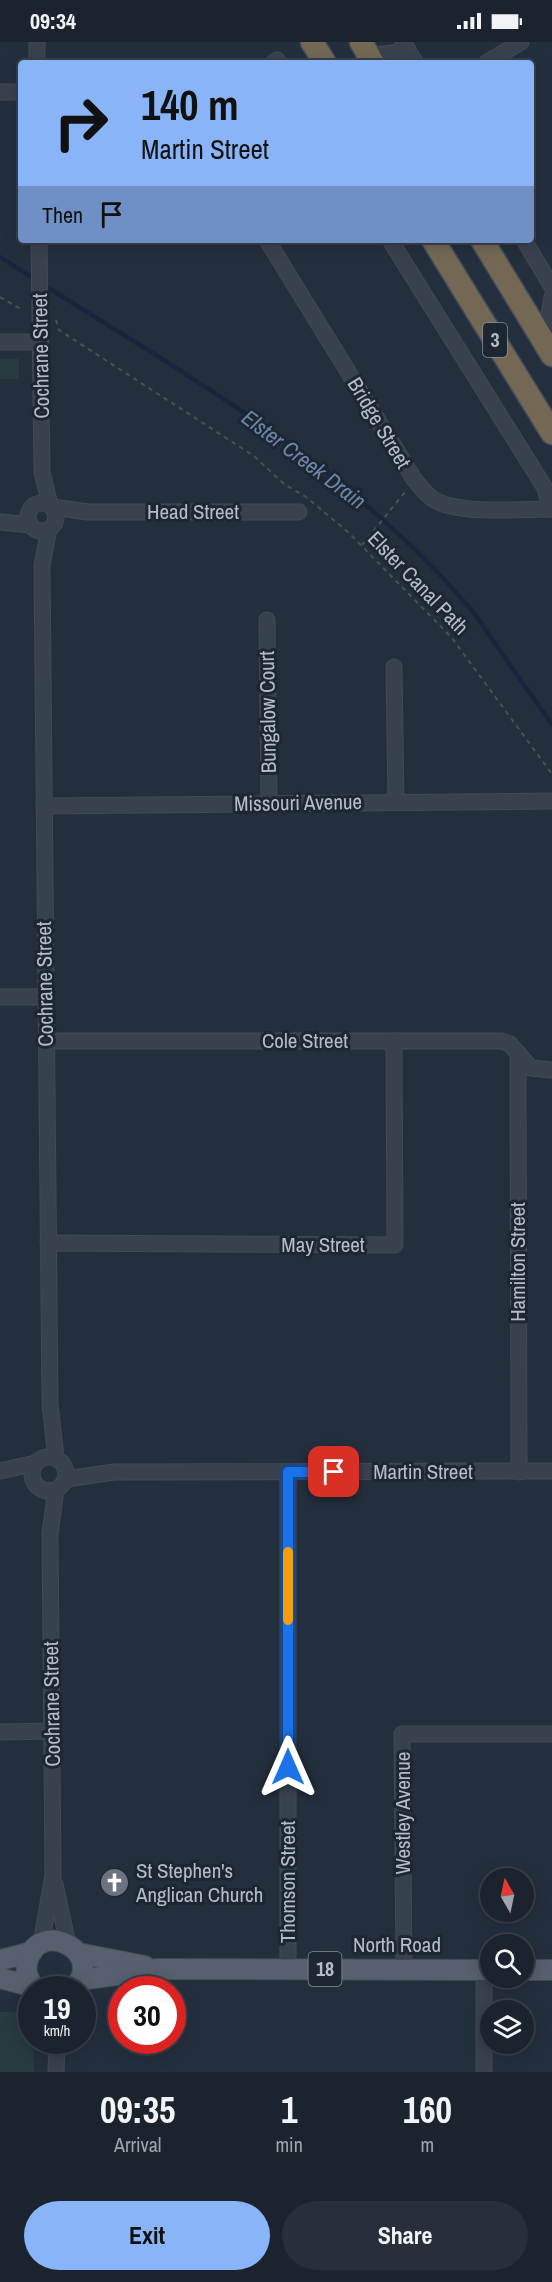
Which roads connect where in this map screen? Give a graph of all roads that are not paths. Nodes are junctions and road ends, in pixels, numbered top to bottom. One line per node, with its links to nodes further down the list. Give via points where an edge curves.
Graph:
1 (37, 42): 6 (street)
2 (312, 42): 7 (highway)
3 (521, 42): 8 (street)
4 (409, 52): 5 (street)
5 (365, 56)
6 (37, 60)
7 (323, 60)
8 (491, 60)
9 (0, 92): 10 (street)
10 (18, 92)
11 (269, 243): 23 (street, Bridge Street, via 424,491 442,504 458,508)
12 (392, 243): 23 (street, via 545,488)
13 (435, 243): 22 (highway, 3)
14 (484, 243): 21 (highway, 3)
15 (526, 243): 17 (street)
16 (39, 244): 20 (street, Cochrane Street)
17 (552, 287)
18 (552, 297): 21 (street)
19 (0, 342): 20 (street)
20 (40, 342): 25 (street, Cochrane Street)
21 (548, 348)
22 (552, 433)
23 (552, 509)
24 (298, 512): 25 (street, Head Street, via 88,512)
25 (41, 517): 26 (street, Head Street); 32 (street, Cochrane Street)
26 (0, 520)
27 (267, 620): 31 (street, Bungalow Court)
28 (394, 667): 30 (street)
29 (552, 801): 30 (street, Missouri Avenue)
30 (396, 802): 31 (street, Missouri Avenue)
31 (269, 804): 32 (street, Missouri Avenue)
32 (44, 807): 34 (street, Cochrane Street)
33 (0, 997): 34 (street)
34 (46, 997): 35 (street, Cochrane Street)
35 (46, 1041): 36 (street, Cole Street); 39 (street, Cochrane Street)
36 (394, 1041): 37 (street, Cole Street, via 502,1041); 39 (street, May Street, via 395,1245)
37 (518, 1053): 38 (street, Cole Street, via 531,1068); 41 (street, Hamilton Street)
38 (552, 1070)
39 (48, 1244): 44 (street, Cochrane Street)
40 (288, 1472): 41 (street, Martin Street); 44 (street, Martin Street); 52 (street, Thomson Street)
41 (519, 1472): 42 (street, Martin Street)
42 (552, 1472)
43 (0, 1473): 44 (street, Martin Street)
44 (49, 1473): 46 (street, Cochrane Street)
45 (0, 1731): 46 (street)
46 (52, 1731): 48 (street, Cochrane Street)
47 (552, 1734): 54 (street, Westley Avenue, via 402,1734)
48 (53, 1875): 49 (street, Cochrane Street); 50 (street, Cochrane Street)
49 (37, 1948): 50 (main road, 18, via 50,1941); 51 (main road, 18); 58 (main road, via 26,1970)
50 (73, 1949): 53 (main road, North Road / 18); 59 (main road, 18, via 82,1962)
51 (0, 1960)
52 (288, 1968): 53 (main road, North Road / 18); 54 (main road, North Road / 18)
53 (159, 1969): 61 (main road, North Road / 18)
54 (404, 1969): 55 (main road, North Road / 18)
55 (480, 1970)
56 (534, 1970): 57 (main road)
57 (552, 1970)
58 (29, 1976)
59 (79, 1976)
60 (0, 1978): 62 (main road)
61 (96, 1981)
62 (18, 1983)
63 (486, 1988): 66 (street)
64 (55, 2054): 65 (street)
65 (56, 2072)
66 (484, 2072)

